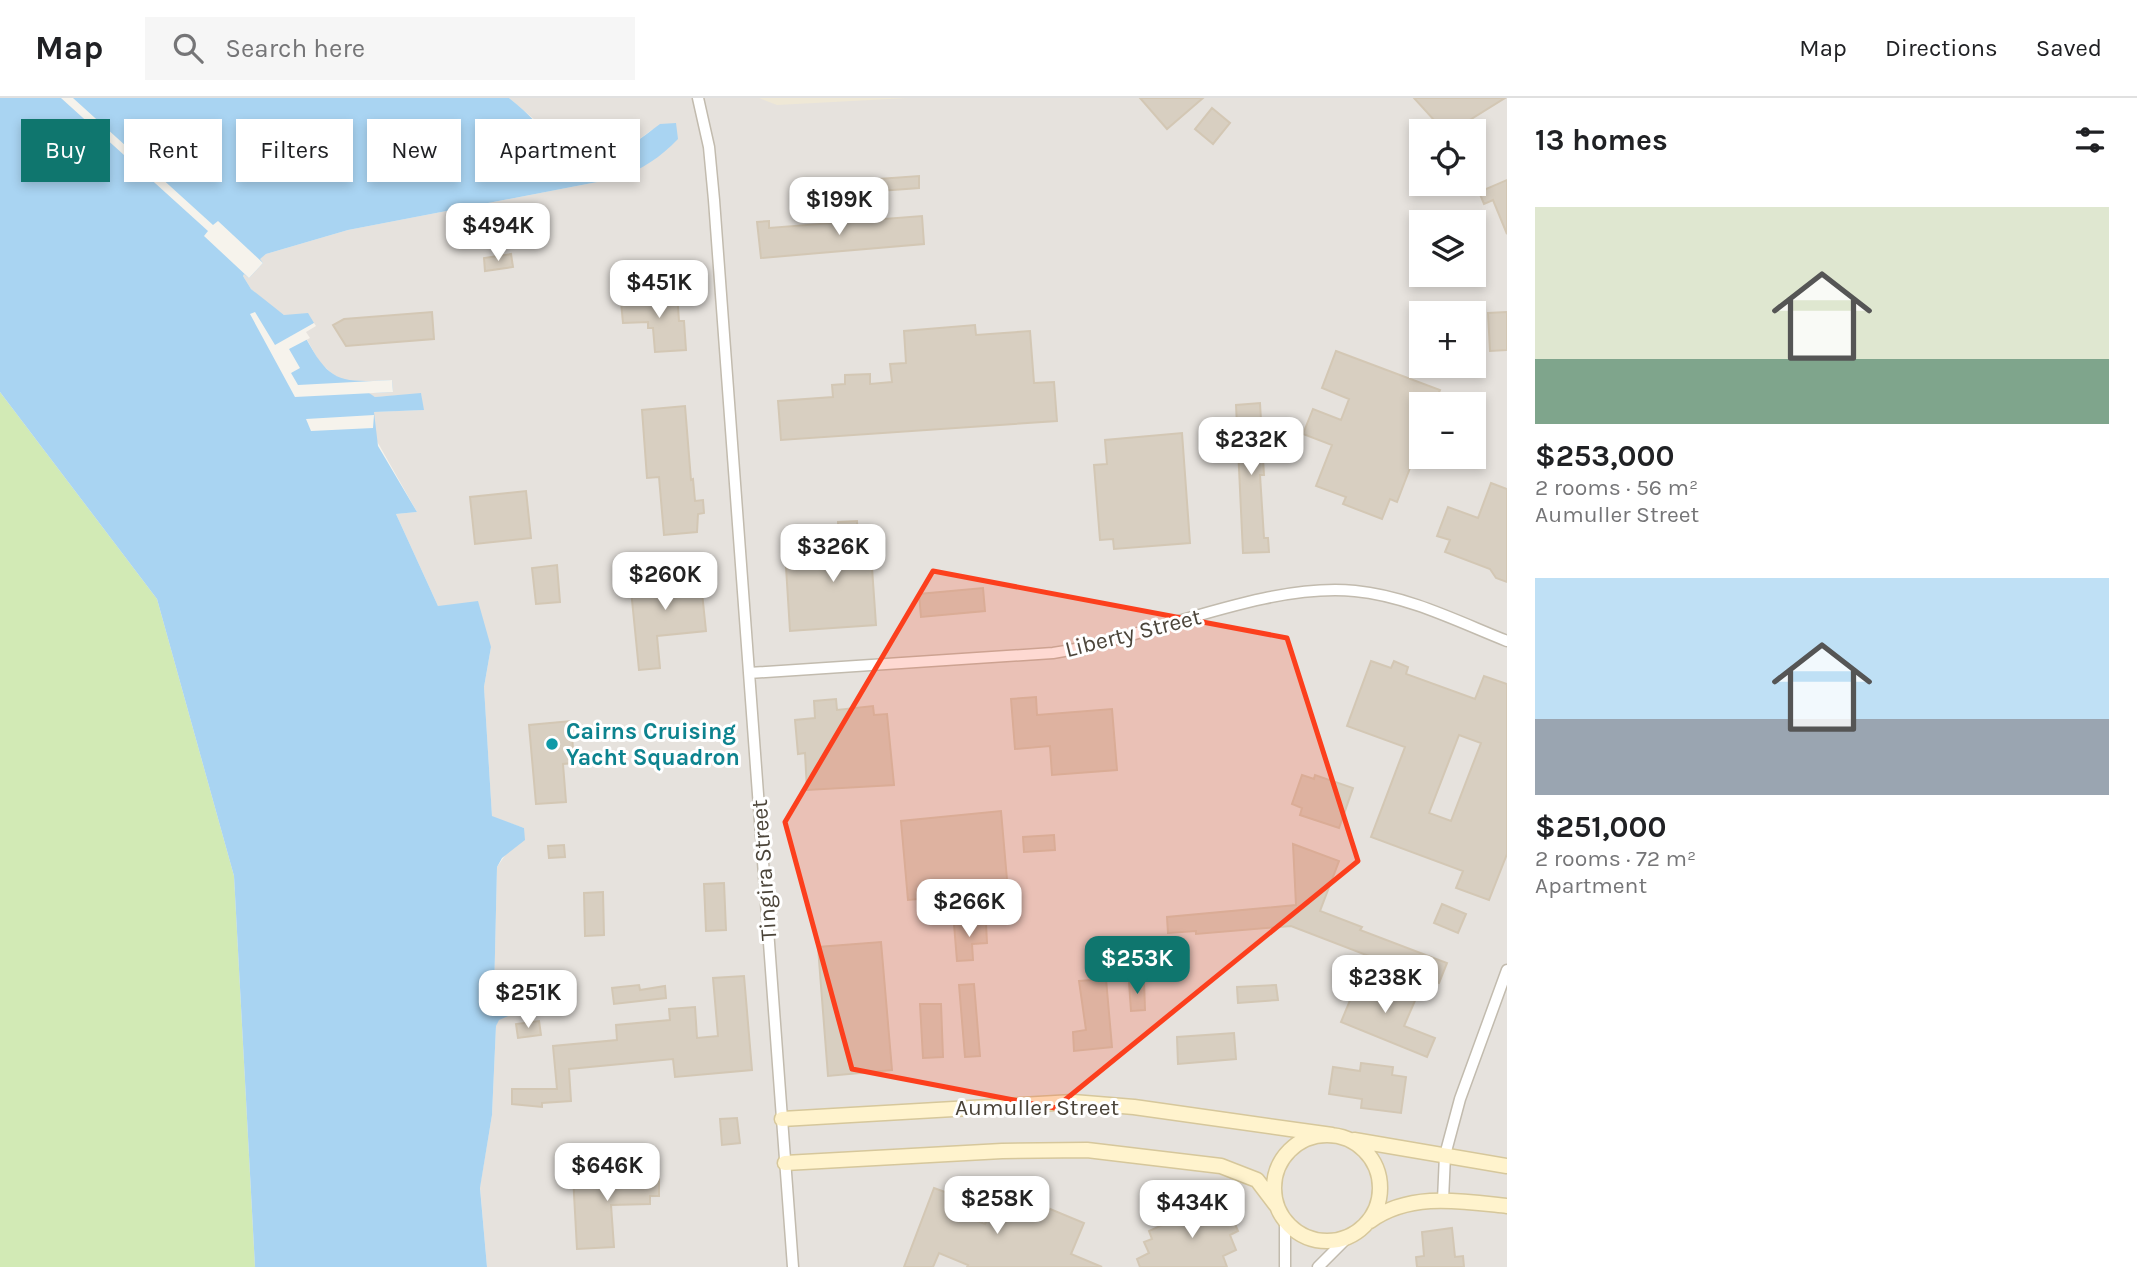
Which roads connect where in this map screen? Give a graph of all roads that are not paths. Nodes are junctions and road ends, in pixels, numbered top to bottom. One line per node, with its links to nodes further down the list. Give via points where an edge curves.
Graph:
1 (698, 98): 3 (street, Tingira Street, via 709,147)
2 (1507, 641): 3 (street, Liberty Street, via 1387,597 1320,590 1259,601 1084,649)
3 (749, 673): 5 (street, Tingira Street)
4 (1507, 970): 8 (street, via 1460,1098)
5 (782, 1118): 6 (street, Aumuller Street, via 1073,1102); 9 (street, Tingira Street)
6 (1332, 1135): 7 (street); 12 (street, via 1298,1143 1285,1155 1277,1170)
7 (1349, 1139): 8 (street); 15 (street, via 1363,1148 1379,1176 1376,1209)
8 (1445, 1154): 10 (street); 11 (street)
9 (785, 1163): 12 (street, Aumuller Street, via 1087,1150 1221,1166 1257,1180); 17 (street, Tingira Street)
10 (1507, 1166)
11 (1443, 1200): 13 (street); 15 (street, via 1391,1209)
12 (1276, 1205): 14 (street)
13 (1507, 1206)
14 (1284, 1220): 16 (street, via 1313,1239); 18 (street)
15 (1367, 1223): 16 (street)
16 (1348, 1237): 19 (street)
17 (793, 1267)
18 (1285, 1267)
19 (1318, 1267)

